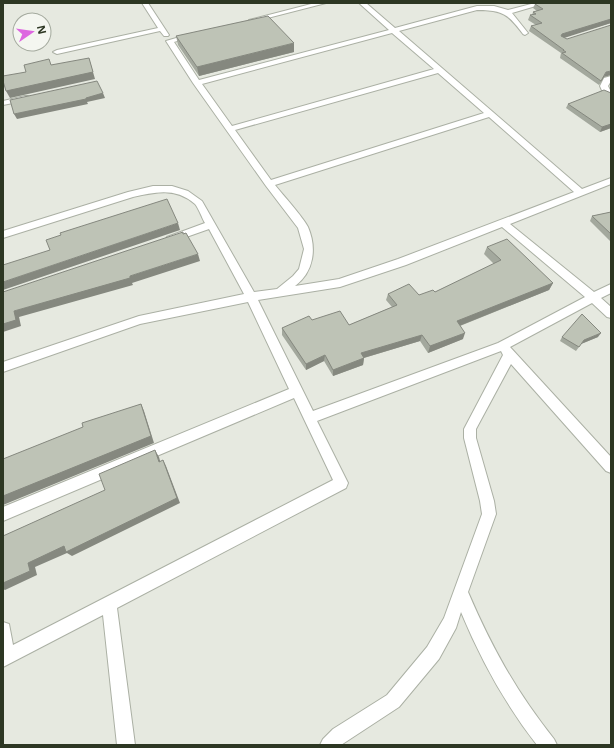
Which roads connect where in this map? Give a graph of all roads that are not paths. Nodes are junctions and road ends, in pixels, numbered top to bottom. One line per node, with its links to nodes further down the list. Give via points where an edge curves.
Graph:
1 (145, 3): 7 (street)
2 (323, 3): 6 (street)
3 (362, 3): 8 (street)
4 (543, 3): 5 (street)
5 (509, 12): 8 (street, via 493,7 477,8); 10 (street)
6 (247, 22)
7 (162, 29): 11 (street); 12 (street)
8 (393, 30): 13 (street); 15 (street)
9 (201, 33): 11 (street)
10 (525, 33)
11 (170, 41): 15 (street)
12 (57, 52)
13 (440, 70): 19 (street); 20 (street)
14 (611, 78): 16 (street, via 604,86)
15 (197, 82): 20 (street)
16 (611, 96)
17 (32, 97): 18 (street)
18 (3, 103)
19 (490, 114): 22 (street); 23 (street)
20 (230, 129): 22 (street)
21 (611, 181): 23 (street)
22 (270, 184): 29 (street, via 303,227 309,249 304,270)
23 (580, 193): 24 (street)
24 (504, 224): 29 (street, via 340,283); 30 (street)
25 (211, 225): 26 (street, via 199,204 185,193 169,188 132,194); 27 (street); 31 (street)
26 (3, 235)
27 (159, 243)
28 (611, 288): 30 (street)
29 (279, 293): 31 (street)
30 (592, 296): 32 (street); 33 (street)
31 (251, 297): 34 (street, via 139,320); 35 (street)
32 (611, 314)
33 (506, 350): 36 (street); 37 (street); 39 (street, via 470,429 489,514)
34 (3, 367)
35 (297, 391): 36 (street); 38 (street)
36 (310, 418): 40 (street, via 341,483)
37 (611, 467)
38 (3, 514)
39 (461, 593): 44 (street, via 450,622 433,653 400,694 385,707 339,735); 45 (street, via 494,667 521,710)
40 (109, 604): 42 (street); 43 (street)
41 (3, 630): 42 (street)
42 (5, 658)
43 (126, 745)
44 (329, 745)
45 (548, 745)

